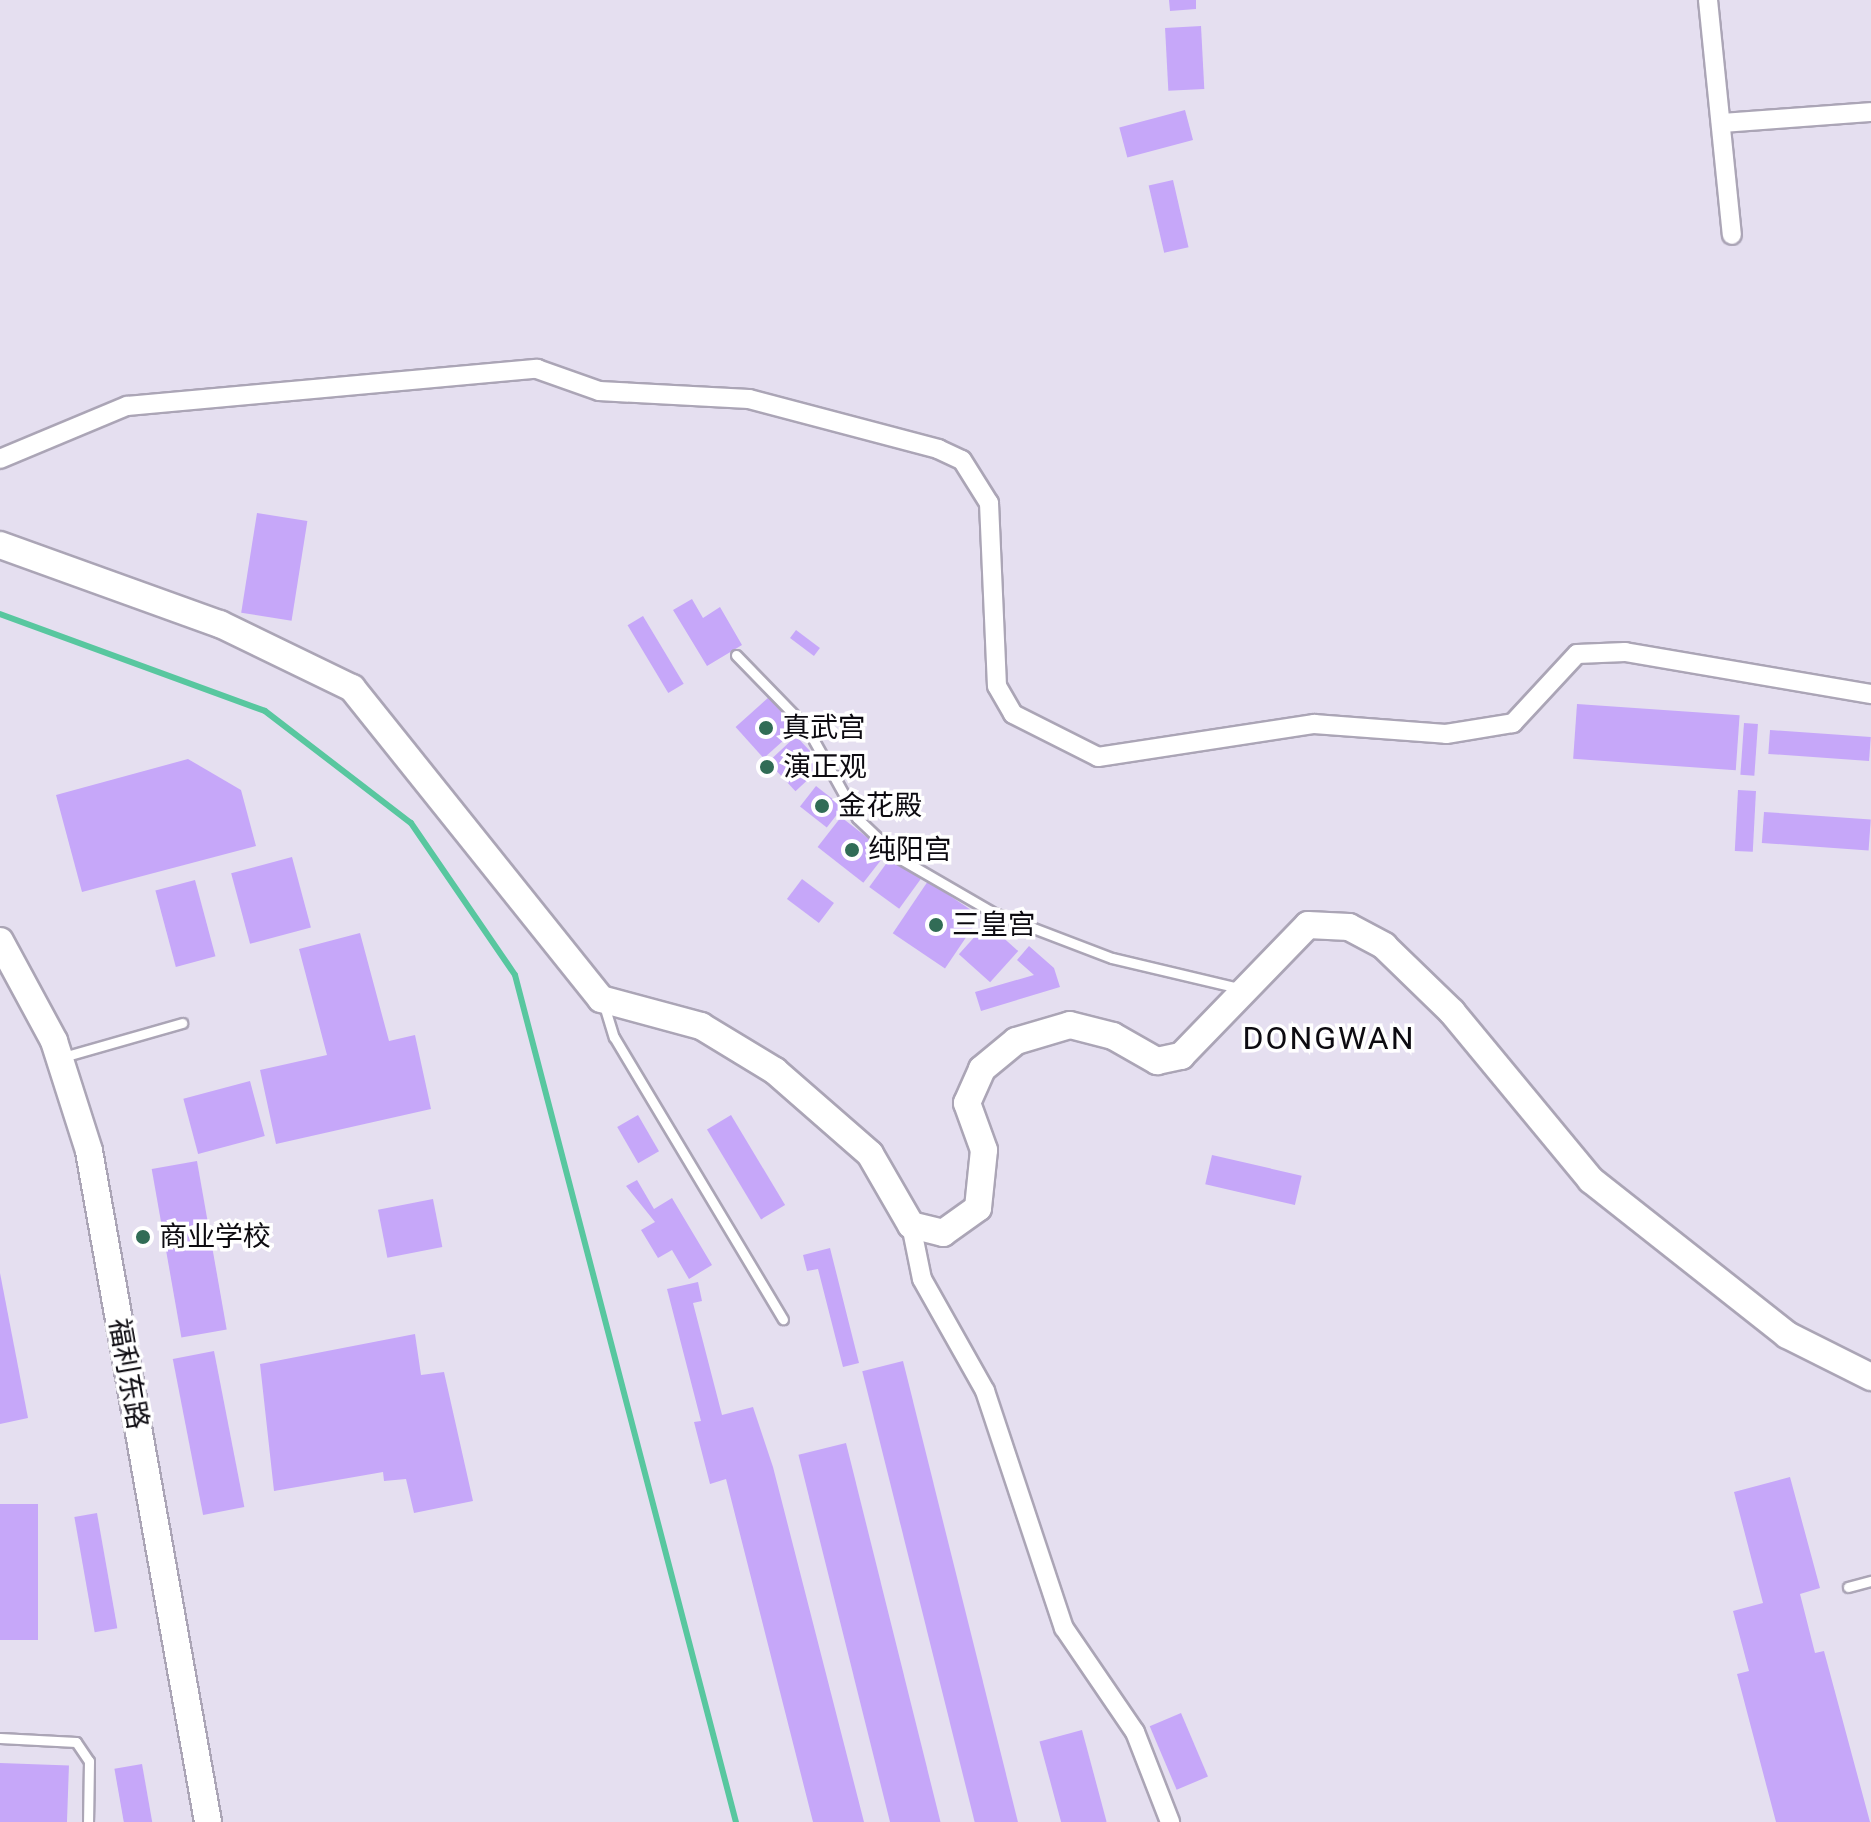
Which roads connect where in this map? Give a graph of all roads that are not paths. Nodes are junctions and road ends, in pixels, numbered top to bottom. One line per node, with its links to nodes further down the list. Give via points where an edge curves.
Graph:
1 (1708, 0): 3 (street)
2 (1871, 112): 3 (street)
3 (1721, 123): 4 (street)
4 (1732, 235)
5 (0, 459): 8 (street, via 127,406 537,369 599,391 749,399 923,445 962,460 989,503 997,686 1013,714 1098,757 1314,724 1446,734 1513,723 1577,654 1625,652)
6 (0, 545): 11 (main road, via 220,624 352,688)
7 (736, 655): 10 (lane, via 807,728 857,818 899,858 994,913 1097,952)
8 (1871, 694)
9 (0, 941): 13 (main road, 福利东路)
10 (1246, 990): 14 (main road, via 1181,1056 1157,1061 1113,1036 1070,1025 1016,1041 982,1069 967,1103 984,1150 978,1208 943,1233); 16 (main road, via 1308,925 1349,927 1384,946 1452,1012 1591,1180 1787,1335)
11 (601, 999): 14 (main road, via 701,1026 775,1071 870,1154); 15 (lane, via 614,1037)
12 (182, 1023): 13 (lane)
13 (60, 1058): 21 (main road, 福利东路, via 89,1151)
14 (911, 1225): 22 (street, via 928,1292 985,1391 1064,1628 1135,1732)
15 (783, 1319)
16 (1871, 1377)
17 (1871, 1581): 18 (lane)
18 (1848, 1587)
19 (0, 1738): 20 (lane, via 76,1742 89,1761)
20 (88, 1822)
21 (208, 1822)
22 (1170, 1822)

